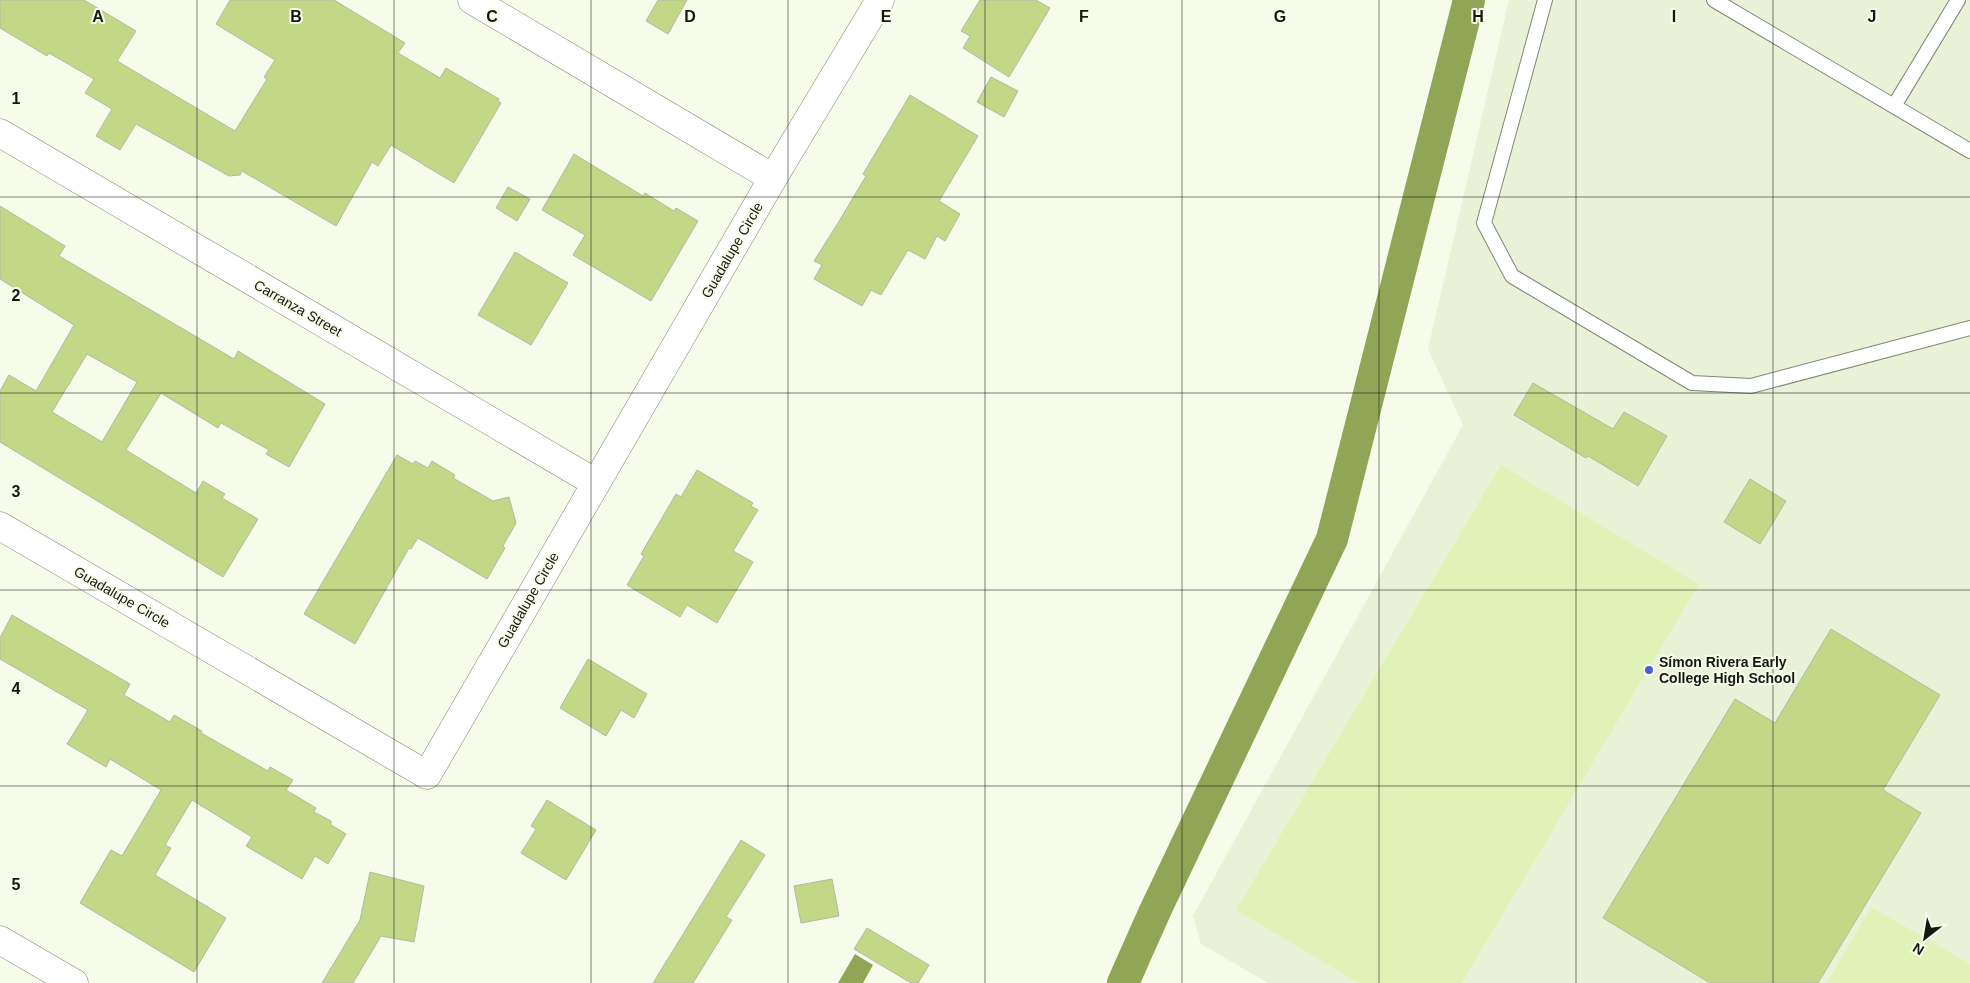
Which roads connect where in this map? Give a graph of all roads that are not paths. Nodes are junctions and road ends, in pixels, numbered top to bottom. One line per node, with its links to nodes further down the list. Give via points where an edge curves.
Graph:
1 (472, 0): 9 (street)
2 (880, 0): 9 (street, Guadalupe Circle)
3 (1545, 0): 10 (lane, via 1484,223 1512,276 1692,383 1751,386)
4 (1714, 0): 6 (lane)
5 (1958, 0): 6 (lane)
6 (1894, 106): 8 (lane)
7 (0, 134): 11 (street, Carranza Street)
8 (1970, 150)
9 (774, 178): 11 (street, Guadalupe Circle)
10 (1970, 328)
11 (596, 483): 12 (street, Guadalupe Circle, via 427,775)
12 (0, 526)
13 (0, 940): 14 (street)
14 (74, 983)

